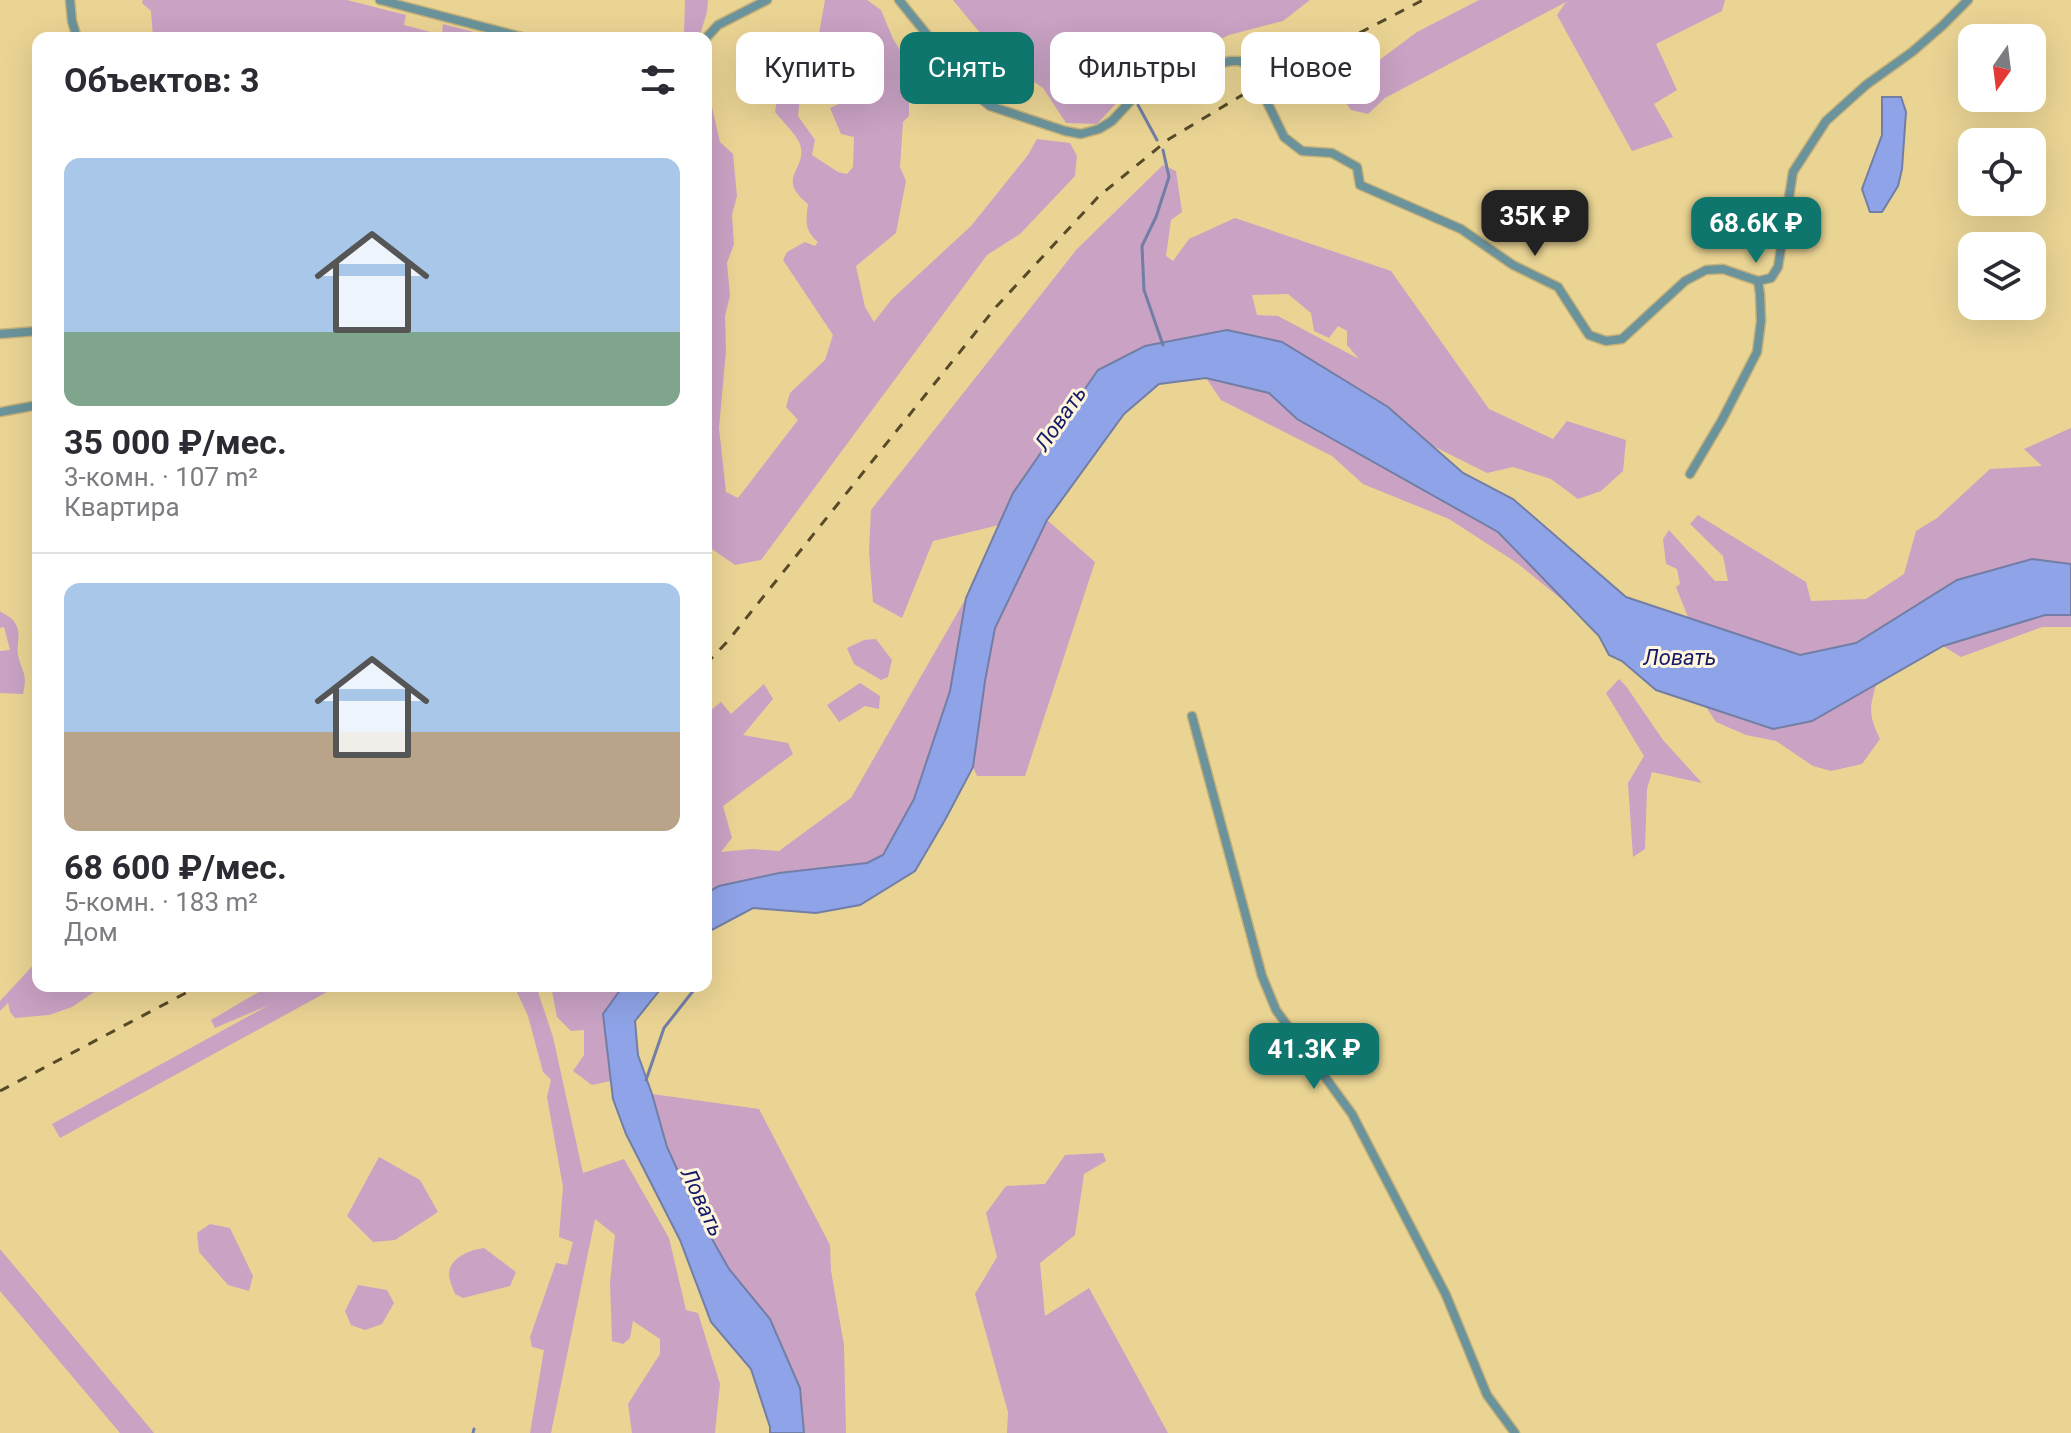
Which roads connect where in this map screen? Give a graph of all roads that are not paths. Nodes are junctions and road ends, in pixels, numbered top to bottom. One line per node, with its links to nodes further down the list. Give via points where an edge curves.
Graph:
1 (70, 0): 6 (street)
2 (380, 0): 7 (street)
3 (767, 0): 8 (street)
4 (899, 0): 9 (street, via 990,106 1081,134 1112,121 1139,92 1197,68 1240,61 1250,67 1284,137 1302,151 1332,153 1357,167 1360,185 1461,229 1513,265 1558,287 1589,335 1606,341 1622,339 1685,281 1706,270 1723,269)
5 (1968, 0): 9 (street, via 1826,121 1793,172 1778,267 1771,278)
6 (75, 32)
7 (503, 32)
8 (712, 32)
9 (1758, 281): 14 (street, via 1757,352)
10 (32, 331): 11 (street)
11 (0, 334)
12 (32, 406): 13 (street)
13 (0, 412)
14 (1690, 474)
15 (1192, 716): 16 (street, via 1262,976 1276,1010 1352,1114 1446,1295 1487,1395)
16 (1515, 1433)

